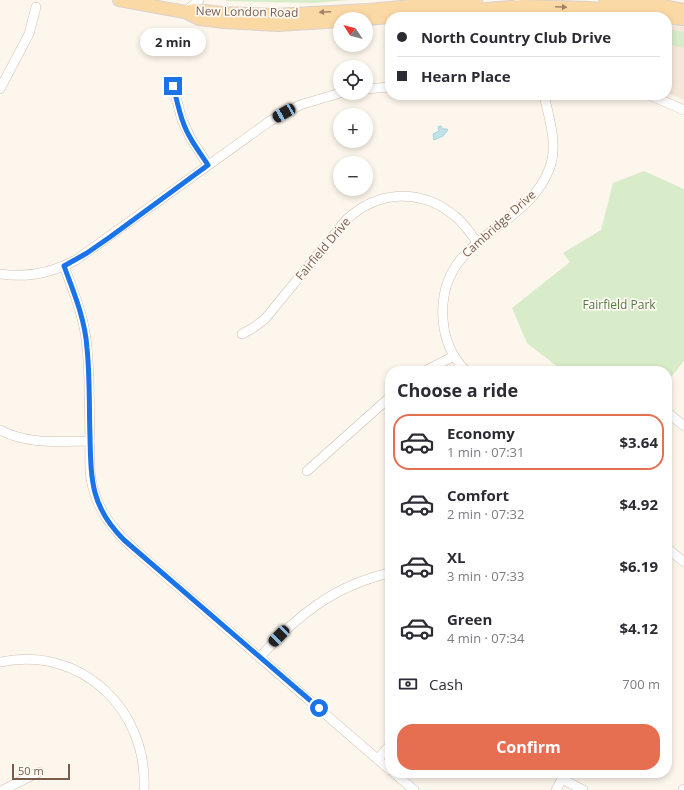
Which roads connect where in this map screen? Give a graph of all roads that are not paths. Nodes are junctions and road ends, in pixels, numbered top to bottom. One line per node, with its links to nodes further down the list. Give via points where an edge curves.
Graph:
1 (119, 0): 8 (main road, New London Road)
2 (199, 0): 8 (street)
3 (476, 0): 8 (main road, New London Road, one-way to 8, via 370,10 275,15 196,10)
4 (605, 0): 7 (main road, via 653,4)
5 (36, 7): 18 (street, via 29,34)
6 (520, 8): 9 (main road); 10 (main road, one-way to 10, via 590,8)
7 (684, 10)
8 (185, 12): 15 (main road, New London Road, via 199,19 224,22 278,24)
9 (464, 12)
10 (624, 12)
11 (385, 17): 12 (main road)
12 (373, 18)
13 (672, 18): 14 (main road, one-way to 14)
14 (684, 19)
15 (333, 21)
16 (173, 86): 24 (street, via 182,120)
17 (385, 87): 19 (street)
18 (0, 88)
19 (373, 88)
20 (333, 95): 24 (street, via 312,100 284,113)
21 (545, 100): 25 (street, Cambridge Drive, via 553,136 552,156 547,174 531,198)
22 (661, 100): 23 (street)
23 (684, 110)
24 (208, 165): 26 (street, via 110,237)
25 (477, 242): 28 (street, Fairfield Drive, via 456,217 430,201 400,196 371,202 346,220 265,319); 29 (street, Cambridge Drive, via 459,260 444,291 443,324)
26 (64, 266): 27 (street, via 38,274); 36 (street, via 79,306 86,335)
27 (0, 274)
28 (242, 334)
29 (454, 356): 30 (street); 31 (street, Cambridge Drive)
30 (435, 366)
31 (462, 366)
32 (385, 401): 37 (street)
33 (672, 416): 34 (street)
34 (684, 426)
35 (0, 430): 36 (street, via 42,442)
36 (90, 441): 41 (street, via 93,488 112,526 133,548)
37 (306, 471)
38 (672, 552): 39 (street)
39 (684, 562)
40 (385, 574): 41 (street, via 359,582 320,602 291,624)
41 (260, 657): 44 (street)
42 (0, 662): 51 (street, via 48,662 80,672 98,683 125,713 135,733 143,762)
43 (385, 751): 44 (street)
44 (378, 759): 45 (street)
45 (385, 765)
46 (39, 772): 50 (street)
47 (400, 778): 52 (street)
48 (562, 778): 53 (street)
49 (566, 778): 54 (street)
50 (4, 790)
51 (144, 790)
52 (414, 790)
53 (556, 790)
54 (583, 790)

